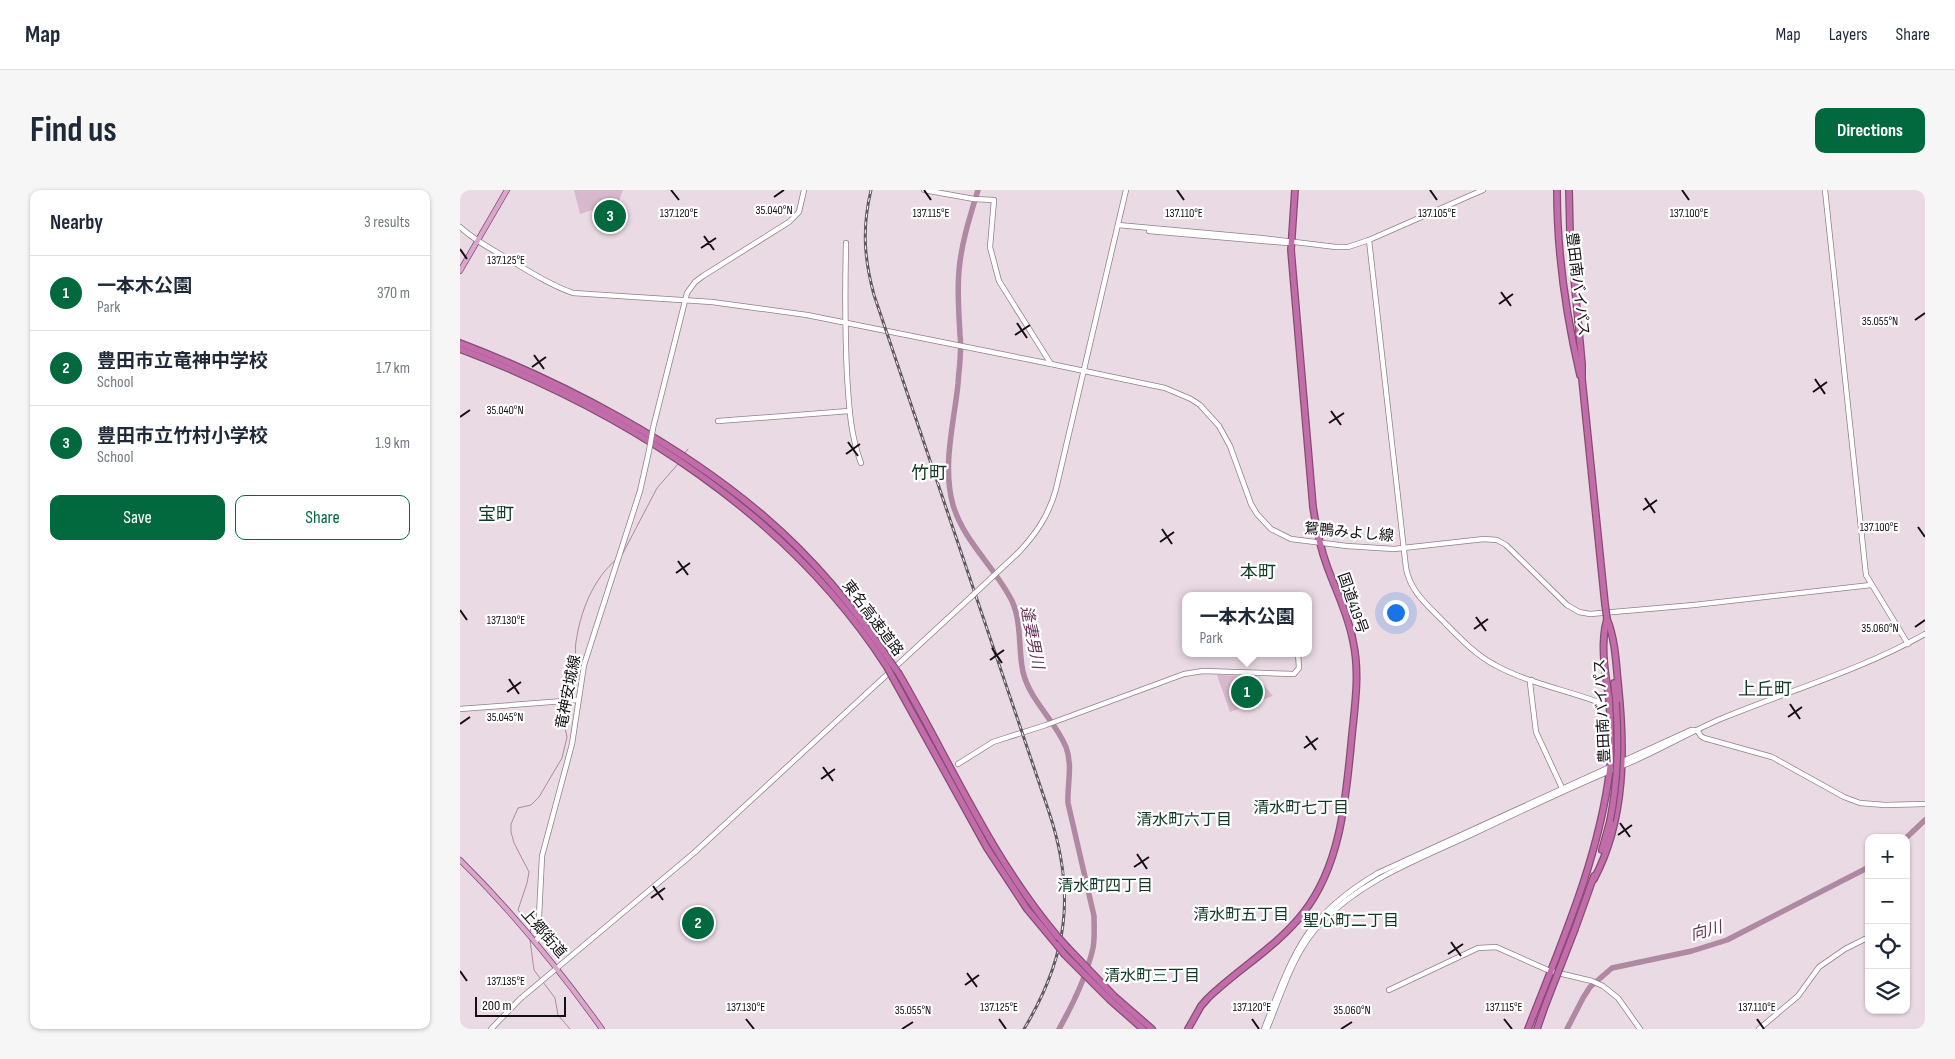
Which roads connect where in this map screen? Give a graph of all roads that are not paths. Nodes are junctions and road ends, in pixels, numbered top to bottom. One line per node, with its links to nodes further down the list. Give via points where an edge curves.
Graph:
1 (507, 190): 13 (main road)
2 (804, 190): 17 (street, via 799,212 789,222 695,282)
3 (924, 190): 21 (street, via 994,200 990,246 995,270 1001,286)
4 (1126, 190): 10 (street)
5 (1295, 190): 14 (highway, 国道419号)
6 (1483, 190): 12 (street)
7 (1557, 190): 23 (highway, 豊田南バイパス, via 1558,235 1567,317)
8 (1568, 190): 23 (highway, 豊田南バイパス)
9 (1825, 190): 29 (street, via 1864,564)
10 (1117, 226): 14 (street); 22 (street)
11 (460, 227): 13 (street, 鴛鴨みよし線)
12 (1369, 240): 14 (street, via 1348,247); 28 (street)
13 (478, 241): 16 (main road); 17 (street, 鴛鴨みよし線, via 573,293)
14 (1292, 242): 27 (highway, 国道419号, via 1313,507)
15 (846, 243): 18 (street)
16 (460, 271)
17 (684, 300): 18 (street, 鴛鴨みよし線); 37 (street, 竜神安城線, bridge, via 640,491 584,666)
18 (844, 321): 21 (street, 鴛鴨みよし線); 24 (street)
19 (460, 343): 34 (highway, 東名高速道路, via 551,382 632,425 729,489 766,518 816,566 857,615)
20 (460, 349): 34 (highway, 東名高速道路, via 578,402 655,446 726,494 810,570)
21 (1051, 364): 22 (street, 鴛鴨みよし線)
22 (1084, 371): 27 (street, 鴛鴨みよし線, via 1165,388 1196,402 1213,418 1225,437 1251,504 1263,521 1291,539); 53 (street, bridge, via 1053,502 1037,532 688,859)
23 (1582, 379): 30 (highway, 豊田南バイパス, bridge)
24 (849, 411): 25 (street); 26 (street, via 853,442)
25 (718, 421)
26 (861, 463)
27 (1320, 543): 28 (street, 鴛鴨みよし線); 48 (highway, 国道419号, via 1349,621 1357,679 1338,835 1329,866)
28 (1404, 548): 29 (street, via 1497,540 1506,545 1566,605 1590,614); 36 (street, 鴛鴨みよし線, via 1408,578 1423,602 1473,650 1495,665)
29 (1871, 584): 32 (street)
30 (1607, 618): 41 (highway, via 1612,631 1622,704); 43 (highway, bridge, via 1603,631 1603,654 1609,698); 47 (highway, 豊田南バイパス, bridge, via 1619,741 1610,821)
31 (1925, 634): 32 (street)
32 (1908, 644): 40 (street, via 1851,670)
33 (1298, 657): 42 (street, via 1298,672 1294,674 1184,674 993,742)
34 (890, 666): 35 (highway, 東名高速道路, bridge)
35 (896, 676): 52 (highway, 東名高速道路, bridge, via 992,845 1032,905); 52 (highway, 東名高速道路, bridge, via 987,848 1027,909 1065,954)
36 (1532, 680): 39 (street, 鴛鴨みよし線, via 1611,707); 44 (street, via 1536,732)
37 (577, 700): 38 (street); 51 (street, 竜神安城線, via 572,744 542,856 539,917 542,931)
38 (460, 709)
39 (1615, 729)
40 (1697, 730): 41 (street); 45 (street, via 1704,738 1772,757 1852,801 1869,805)
41 (1622, 763): 43 (street); 47 (highway, via 1613,826)
42 (958, 764)
43 (1610, 768): 44 (street); 54 (highway, via 1597,839)
44 (1561, 790): 49 (street, via 1376,879)
45 (1925, 804)
46 (460, 860): 51 (main road, 上郷街道)
47 (1594, 879): 64 (highway, 豊田南バイパス, bridge)
48 (1304, 912): 49 (street); 61 (highway, 国道419号, via 1268,950 1208,998)
49 (1317, 923): 62 (street, via 1297,957)
50 (1865, 939): 66 (street, via 1819,966 1798,996)
51 (536, 941): 53 (main road, 上郷街道)
52 (1079, 965): 55 (highway, 東名高速道路)
53 (558, 968): 57 (street, via 520,999); 58 (main road, 上郷街道)
54 (1550, 971): 56 (street, via 1501,948 1485,946); 63 (highway); 65 (street, via 1607,988)
55 (1094, 980): 59 (highway, 東名高速道路); 60 (highway, 東名高速道路)
56 (1389, 990)
57 (491, 1029)
58 (602, 1029)
59 (1143, 1029)
60 (1152, 1029)
61 (1188, 1029)
62 (1265, 1029)
63 (1528, 1029)
64 (1537, 1029)
65 (1640, 1029)
66 (1759, 1029)

